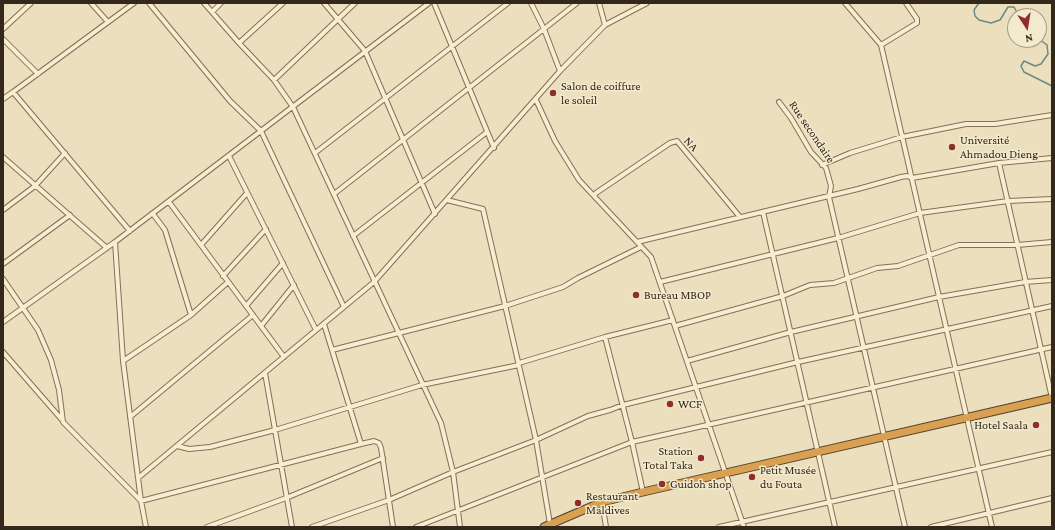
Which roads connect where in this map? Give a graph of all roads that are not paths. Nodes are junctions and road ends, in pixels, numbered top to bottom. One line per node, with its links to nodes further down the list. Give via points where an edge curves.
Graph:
1 (31, 3): 23 (street)
2 (91, 3): 21 (street)
3 (134, 3): 21 (street)
4 (149, 3): 41 (street, via 230,101)
5 (204, 3): 19 (street)
6 (221, 3): 19 (street)
7 (283, 3): 26 (street)
8 (324, 3): 20 (street)
9 (355, 3): 20 (street)
10 (429, 3): 29 (street)
11 (434, 3): 28 (street)
12 (508, 3): 28 (street)
13 (531, 3): 24 (street)
14 (577, 3): 24 (street)
15 (599, 3): 22 (street)
16 (647, 3): 22 (street)
17 (845, 3): 27 (street)
18 (906, 3): 27 (street, via 917,23)
19 (212, 12): 26 (street)
20 (337, 19): 29 (street); 32 (street)
21 (108, 22): 31 (street)
22 (605, 25): 30 (street)
23 (3, 29)
24 (544, 29): 30 (street); 33 (street)
25 (3, 39): 31 (street)
26 (239, 44): 32 (street)
27 (881, 45): 43 (street)
28 (452, 48): 33 (street); 36 (street)
29 (366, 51): 36 (street); 39 (street)
30 (560, 71): 37 (street)
31 (38, 74): 34 (street)
32 (274, 80): 39 (street)
33 (469, 88): 42 (street); 44 (street)
34 (13, 92): 35 (street); 46 (street)
35 (3, 99)
36 (385, 99): 44 (street); 47 (street)
37 (536, 100): 45 (street); 58 (street, via 555,140 575,173)
38 (779, 102): 52 (street, Rue secondaire)
39 (293, 107): 41 (street); 47 (street)
40 (1052, 115): 43 (street, via 995,124 966,124)
41 (261, 131): 48 (street); 100 (street)
42 (487, 132): 45 (street); 54 (street)
43 (902, 137): 52 (street, via 850,153); 53 (street)
44 (403, 140): 54 (street); 57 (street)
45 (494, 148): 61 (street)
46 (65, 153): 55 (street); 72 (street)
47 (315, 153): 57 (street)
48 (229, 156): 56 (street); 63 (street)
49 (1052, 158): 51 (street)
50 (4, 159): 55 (street)
51 (999, 163): 53 (street); 62 (street)
52 (822, 165): 59 (street, Rue secondaire, via 826,168 831,186)
53 (912, 178): 59 (street, via 901,177); 66 (street)
54 (421, 183): 68 (street); 73 (street)
55 (35, 186): 64 (street); 69 (street)
56 (247, 193): 71 (street); 78 (street)
57 (334, 194): 73 (street)
58 (594, 196): 70 (street, NA, via 670,143 677,141); 76 (street)
59 (829, 197): 65 (street); 74 (street, Rue secondaire)
60 (1052, 198): 62 (street)
61 (447, 200): 68 (street); 98 (street, via 483,209)
62 (1008, 201): 66 (street); 79 (street)
63 (169, 202): 67 (street); 78 (street)
64 (3, 210)
65 (763, 212): 70 (street); 82 (street)
66 (920, 213): 74 (street); 83 (street)
67 (153, 214): 72 (street); 103 (street, via 165,230)
68 (435, 214): 91 (street)
69 (70, 215): 81 (street); 85 (street)
70 (740, 217): 76 (street)
71 (266, 229): 84 (street); 86 (street)
72 (130, 231): 75 (street)
73 (353, 236): 91 (street)
74 (838, 238): 82 (street); 88 (street, Rue secondaire)
75 (115, 242): 81 (street); 122 (street)
76 (637, 242): 80 (street)
77 (1052, 242): 79 (street)
78 (201, 245): 86 (street)
79 (1017, 245): 83 (street, via 959,245); 93 (street)
80 (641, 247): 92 (street, via 651,257); 98 (street, via 563,287)
81 (107, 248): 101 (street)
82 (773, 255): 92 (street); 95 (street)
83 (929, 255): 88 (street, via 898,266 877,268); 96 (street)
84 (283, 263): 94 (street); 97 (street)
85 (3, 264)
86 (224, 276): 90 (street)
87 (3, 279): 101 (street)
88 (848, 279): 95 (street, via 810,285); 105 (street, Rue secondaire)
89 (1052, 280): 93 (street)
90 (228, 282): 97 (street); 103 (street)
91 (374, 282): 100 (street); 114 (street)
92 (660, 282): 106 (street)
93 (1025, 282): 96 (street); 102 (street)
94 (294, 285): 109 (street); 111 (street)
95 (783, 296): 110 (street); 113 (street)
96 (939, 297): 105 (street); 112 (street)
97 (246, 306): 104 (street)
98 (505, 306): 114 (street); 125 (street)
99 (1052, 306): 102 (street)
100 (344, 307): 108 (street)
101 (24, 308): 107 (street); 137 (street, via 38,330 51,360 59,390)
102 (1032, 310): 112 (street); 118 (street)
103 (191, 315): 122 (street)
104 (253, 315): 109 (street); 135 (street)
105 (856, 316): 113 (street); 116 (street, Rue secondaire)
106 (673, 320): 110 (street); 115 (street)
107 (3, 322)
108 (324, 324): 111 (street); 119 (street)
109 (261, 326): 121 (street)
110 (675, 326): 123 (street)
111 (316, 330): 121 (street)
112 (946, 330): 116 (street); 126 (street)
113 (791, 332): 123 (street); 124 (street)
114 (398, 333): 119 (street); 128 (street)
115 (604, 337): 125 (street); 133 (street)
116 (864, 347): 124 (street); 130 (street, Rue secondaire)
117 (1052, 347): 118 (street)
118 (1041, 349): 126 (street); 131 (street)
119 (332, 350): 134 (street)
120 (3, 352): 137 (street)
121 (284, 357): 127 (street)
122 (123, 361): 135 (street)
123 (687, 362): 129 (street)
124 (798, 362): 129 (street); 132 (street)
125 (519, 364): 128 (street); 141 (street)
126 (955, 369): 130 (street); 136 (street)
127 (265, 373): 139 (street); 144 (street)
128 (422, 385): 134 (street); 150 (street, via 441,423)
129 (696, 386): 133 (street); 138 (street)
130 (873, 387): 132 (street); 140 (street, Rue secondaire)
131 (1052, 398): 136 (highway)
132 (807, 401): 138 (street); 145 (street)
133 (623, 405): 141 (street, via 588,416); 142 (street)
134 (350, 408): 139 (street); 143 (street)
135 (130, 417): 153 (street)
136 (968, 417): 140 (highway); 149 (street)
137 (63, 422): 158 (street)
138 (709, 424): 142 (street); 151 (street)
139 (275, 430): 144 (street, via 210,447 188,449); 148 (street)
140 (884, 436): 145 (highway); 154 (street, Rue secondaire)
141 (536, 440): 150 (street); 152 (street)
142 (632, 442): 152 (street); 155 (street)
143 (361, 444): 147 (street, via 374,441 379,443); 148 (street)
144 (177, 446): 153 (street)
145 (819, 452): 151 (highway); 161 (street)
146 (1052, 452): 149 (street)
147 (383, 458): 156 (street); 159 (street)
148 (280, 463): 156 (street); 158 (street)
149 (978, 468): 154 (street); 163 (street)
150 (453, 472): 159 (street); 162 (street)
151 (725, 473): 155 (highway); 164 (street)
152 (541, 477): 162 (street); 165 (street)
153 (138, 478): 158 (street)
154 (896, 487): 161 (street); 177 (street, Rue secondaire)
155 (643, 492): 160 (highway)
156 (286, 498): 167 (street); 168 (street)
157 (1052, 498): 163 (street)
158 (141, 500): 166 (street)
159 (389, 500): 169 (street); 170 (street)
160 (602, 502): 165 (highway); 173 (street)
161 (829, 502): 164 (street); 176 (street)
162 (457, 510): 171 (street); 172 (street)
163 (988, 514): 178 (street); 179 (street)
164 (742, 522): 174 (street); 175 (street)
165 (547, 526)
166 (146, 527)
167 (207, 527)
168 (292, 527)
169 (312, 527)
170 (393, 527)
171 (416, 527)
172 (460, 527)
173 (606, 527)
174 (719, 527)
175 (744, 527)
176 (835, 527)
177 (905, 527)
178 (931, 527)
179 (992, 527)

